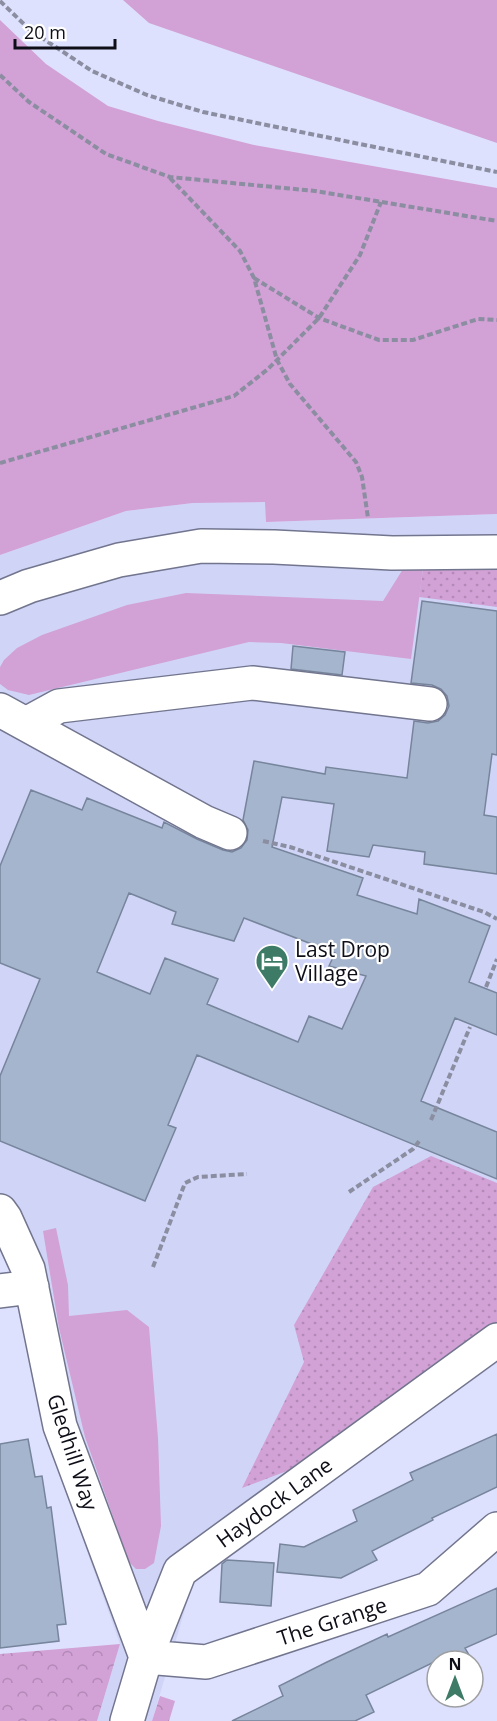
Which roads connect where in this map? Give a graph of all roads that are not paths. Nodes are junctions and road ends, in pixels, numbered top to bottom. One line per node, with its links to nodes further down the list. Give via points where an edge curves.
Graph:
1 (497, 552): 2 (street, via 201,546 119,560)
2 (0, 598)
3 (430, 704): 4 (street, via 252,683 59,706)
4 (13, 717): 5 (street)
5 (230, 833)
6 (0, 1211): 7 (street, Gledhill Way, via 28,1269)
7 (32, 1287): 8 (street); 11 (street, Gledhill Way, via 60,1426)
8 (0, 1291)
9 (497, 1340): 11 (street, Haydock Lane, via 180,1571)
10 (497, 1529): 11 (street, The Grange, via 428,1589 206,1662)
11 (146, 1656): 12 (street, Haydock Lane)
12 (127, 1721)

